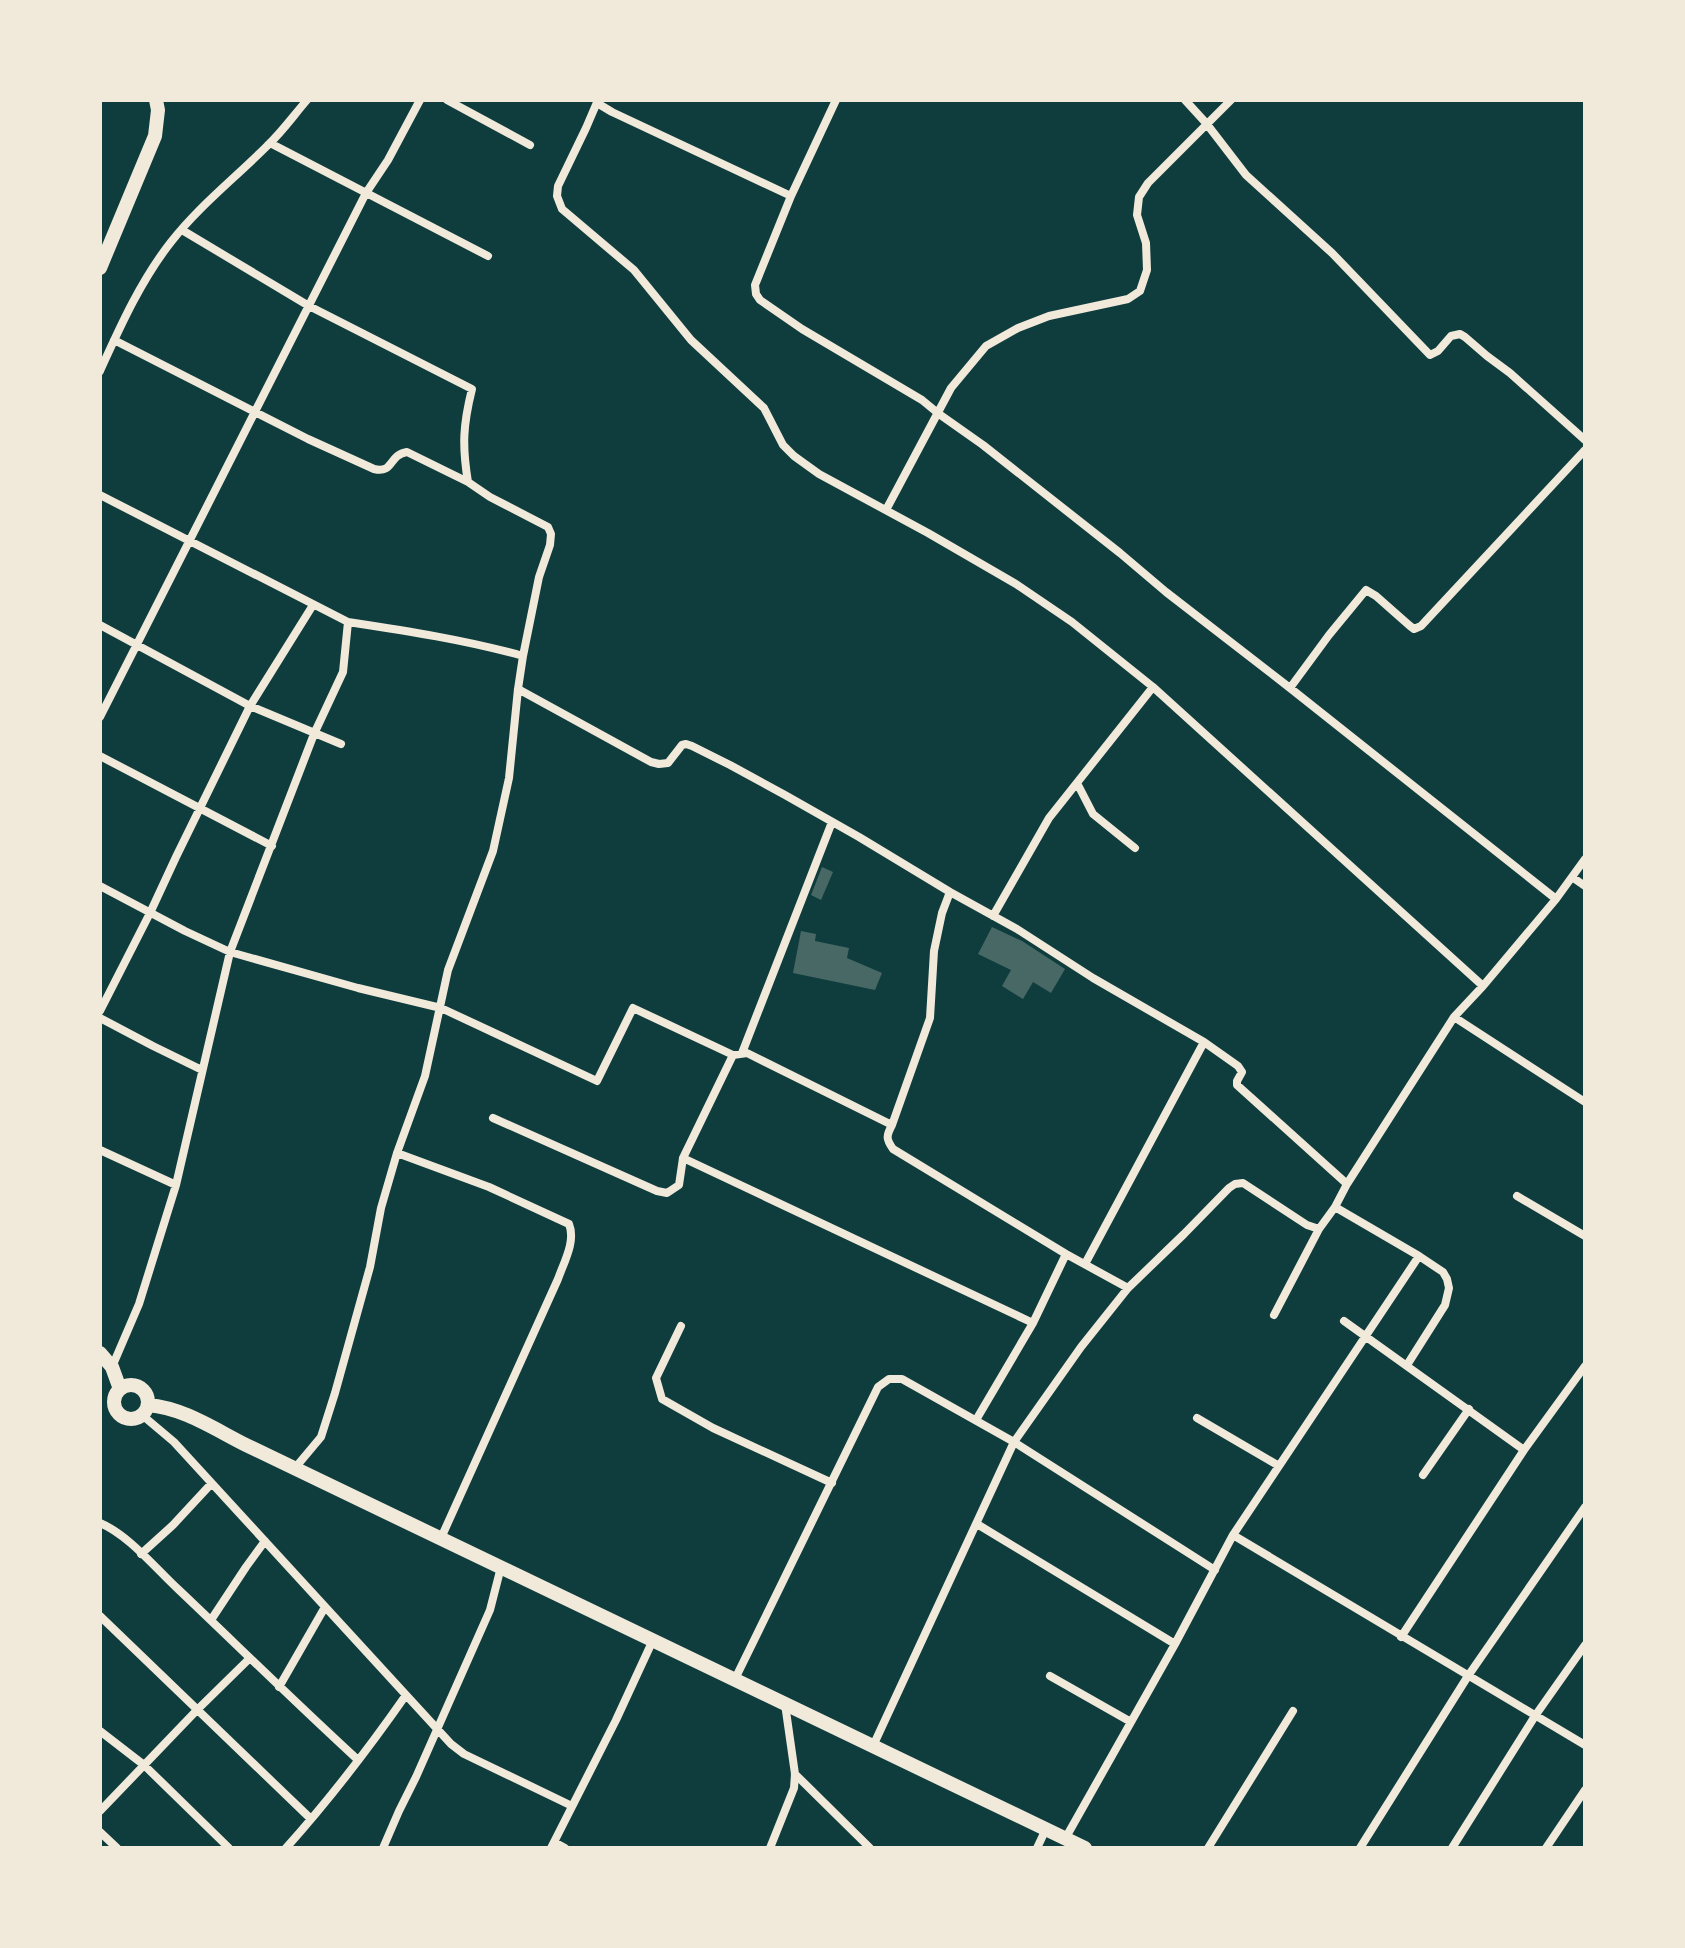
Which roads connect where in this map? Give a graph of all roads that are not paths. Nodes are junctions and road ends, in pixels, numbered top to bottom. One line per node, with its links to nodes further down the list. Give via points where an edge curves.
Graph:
1 (156, 100): 16 (street, via 155,136)
2 (307, 100): 10 (street)
3 (420, 100): 12 (street)
4 (447, 100): 11 (street)
5 (836, 100): 13 (street)
6 (1185, 100): 9 (street)
7 (1231, 100): 9 (street)
8 (597, 101): 13 (street); 26 (street, via 558,186 562,209 634,270 691,340 764,408 794,456)
9 (1206, 123): 21 (street, via 1139,197 1147,270 1140,291 1128,299 1049,316 986,346 951,388); 22 (street, via 1246,175 1332,253 1430,355 1460,334)
10 (270, 143): 12 (street); 14 (street)
11 (530, 145)
12 (366, 193): 15 (street); 17 (street)
13 (791, 196): 21 (street, via 755,285 760,300)
14 (182, 230): 17 (street); 18 (street, via 158,259)
15 (488, 256)
16 (100, 268)
17 (309, 306): 20 (street); 24 (street, via 472,389 463,435)
18 (114, 340): 19 (street); 20 (street)
19 (100, 371)
20 (255, 412): 24 (street, via 374,469 388,469 398,454 407,452); 27 (street)
21 (939, 414): 26 (street); 34 (street)
22 (1585, 440)
23 (1585, 450): 34 (street, via 1421,626 1414,629 1366,590)
24 (468, 482): 32 (street, via 542,523 551,534)
25 (100, 495): 27 (street)
26 (886, 510): 33 (street, via 1016,584)
27 (189, 541): 28 (street); 31 (street)
28 (313, 605): 29 (street); 36 (street)
29 (348, 622): 32 (street); 38 (street, via 343,672)
30 (100, 625): 31 (street)
31 (137, 644): 36 (street); 37 (street)
32 (523, 656): 35 (street)
33 (1153, 687): 41 (street); 55 (street)
34 (1290, 688): 51 (street)
35 (518, 689): 43 (street, via 651,762 668,763 686,744); 56 (street, via 509,778 493,851 448,970)
36 (250, 706): 38 (street); 42 (street)
37 (100, 717)
38 (314, 734): 39 (street); 44 (street)
39 (341, 744)
40 (100, 756): 42 (street)
41 (1077, 783): 45 (street, via 1093,814); 53 (street, via 1049,818)
42 (201, 809): 44 (street); 52 (street)
43 (832, 822): 50 (street); 61 (street)
44 (272, 846): 54 (street)
45 (1135, 848)
46 (1585, 859): 47 (street)
47 (1572, 877): 49 (street); 51 (street)
48 (100, 886): 52 (street)
49 (1585, 886)
50 (950, 892): 53 (street); 65 (street, via 934,951 930,1018)
51 (1556, 899): 55 (street)
52 (150, 913): 54 (street); 57 (street)
53 (993, 916): 60 (street)
54 (230, 952): 56 (street); 62 (street)
55 (1483, 986): 58 (street)
56 (441, 1008): 61 (street, via 597,1081 633,1008); 67 (street, via 425,1076)
57 (100, 1011)
58 (1454, 1017): 63 (street); 69 (street)
59 (100, 1018): 62 (street)
60 (1204, 1042): 69 (street, via 1242,1070 1237,1085); 77 (street)
61 (737, 1054): 65 (street, via 747,1053); 68 (street)
62 (202, 1070): 70 (street)
63 (1585, 1102)
64 (493, 1118): 68 (street, via 657,1191 667,1193 679,1185)
65 (892, 1125): 75 (street, via 887,1140 893,1149)
66 (100, 1150): 70 (street)
67 (397, 1153): 97 (street, via 321,1437); 105 (street, via 489,1187 569,1224 572,1232 558,1279)
68 (683, 1158): 81 (street)
69 (1347, 1184): 72 (street)
70 (176, 1185): 87 (street, via 144,1291)
71 (1517, 1196): 74 (street)
72 (1335, 1207): 73 (street); 76 (street)
73 (1319, 1229): 78 (street, via 1243,1183 1235,1184); 79 (street)
74 (1585, 1236)
75 (1066, 1254): 77 (street); 81 (street)
76 (1419, 1256): 83 (street); 85 (street, via 1443,1272 1449,1288 1445,1305)
77 (1085, 1264): 78 (street)
78 (1128, 1288): 94 (street)
79 (1274, 1315)
80 (1344, 1321): 83 (street)
81 (1033, 1323): 93 (street)
82 (681, 1326): 99 (street, via 656,1378 662,1399)
83 (1365, 1336): 85 (street); 96 (street)
84 (100, 1353): 87 (street)
85 (1407, 1365): 89 (street)
86 (1585, 1366): 95 (street)
87 (112, 1367): 88 (street)
88 (120, 1389): 90 (street, via 140,1388 147,1395); 91 (street)
89 (1469, 1409): 95 (street); 98 (street)
90 (145, 1410): 91 (street, via 126,1419); 97 (street, via 177,1410); 100 (street)
91 (107, 1411)
92 (1197, 1418): 96 (street)
93 (976, 1420): 94 (street); 99 (street, via 902,1379 889,1379 878,1387)
94 (1014, 1442): 103 (street); 109 (street)
95 (1524, 1450): 113 (street)
96 (1279, 1466): 104 (street)
97 (295, 1468): 105 (street)
98 (1423, 1475)
99 (832, 1483): 120 (street)
100 (211, 1484): 106 (street); 107 (street)
101 (1585, 1507): 119 (street)
102 (100, 1523): 107 (street)
103 (977, 1524): 115 (street); 131 (street)
104 (1233, 1535): 109 (street); 113 (street)
105 (441, 1538): 108 (street)
106 (265, 1541): 110 (street); 112 (street)
107 (141, 1554): 112 (street)
108 (501, 1567): 114 (street); 128 (street, via 490,1610)
109 (1215, 1570): 115 (street)
110 (325, 1607): 121 (street); 122 (street)
111 (100, 1616): 124 (street)
112 (211, 1620): 117 (street)
113 (1401, 1637): 119 (street)
114 (653, 1640): 120 (street); 136 (street)
115 (1175, 1644): 127 (street)
116 (1585, 1645): 126 (street)
117 (250, 1658): 121 (street); 124 (street)
118 (1050, 1676): 127 (street)
119 (1468, 1676): 126 (street); 153 (street)
120 (735, 1679): 123 (street)
121 (279, 1687): 132 (street)
122 (406, 1695): 128 (street); 132 (street)
123 (785, 1704): 131 (street); 134 (street)
124 (197, 1710): 133 (street); 138 (street)
125 (1293, 1711): 152 (street)
126 (1535, 1716): 130 (street); 154 (street)
127 (1131, 1722): 141 (street)
128 (436, 1729): 136 (street, via 464,1754); 147 (street)
129 (100, 1731): 133 (street)
130 (1585, 1745)
131 (873, 1746): 139 (street)
132 (358, 1760): 138 (street)
133 (144, 1765): 137 (street); 145 (street)
134 (795, 1774): 143 (street); 149 (street)
135 (1585, 1790): 155 (street)
136 (572, 1806): 142 (street)
137 (100, 1811)
138 (311, 1819): 146 (street)
139 (1046, 1829): 141 (street); 150 (street)
140 (100, 1832): 144 (street)
141 (1065, 1839): 151 (street)
142 (552, 1845): 148 (street)
143 (867, 1847)
144 (117, 1848)
145 (229, 1848)
146 (286, 1848)
147 (383, 1848)
148 (565, 1848)
149 (770, 1848)
150 (1037, 1848)
151 (1085, 1848)
152 (1208, 1848)
153 (1360, 1848)
154 (1452, 1848)
155 (1546, 1848)

